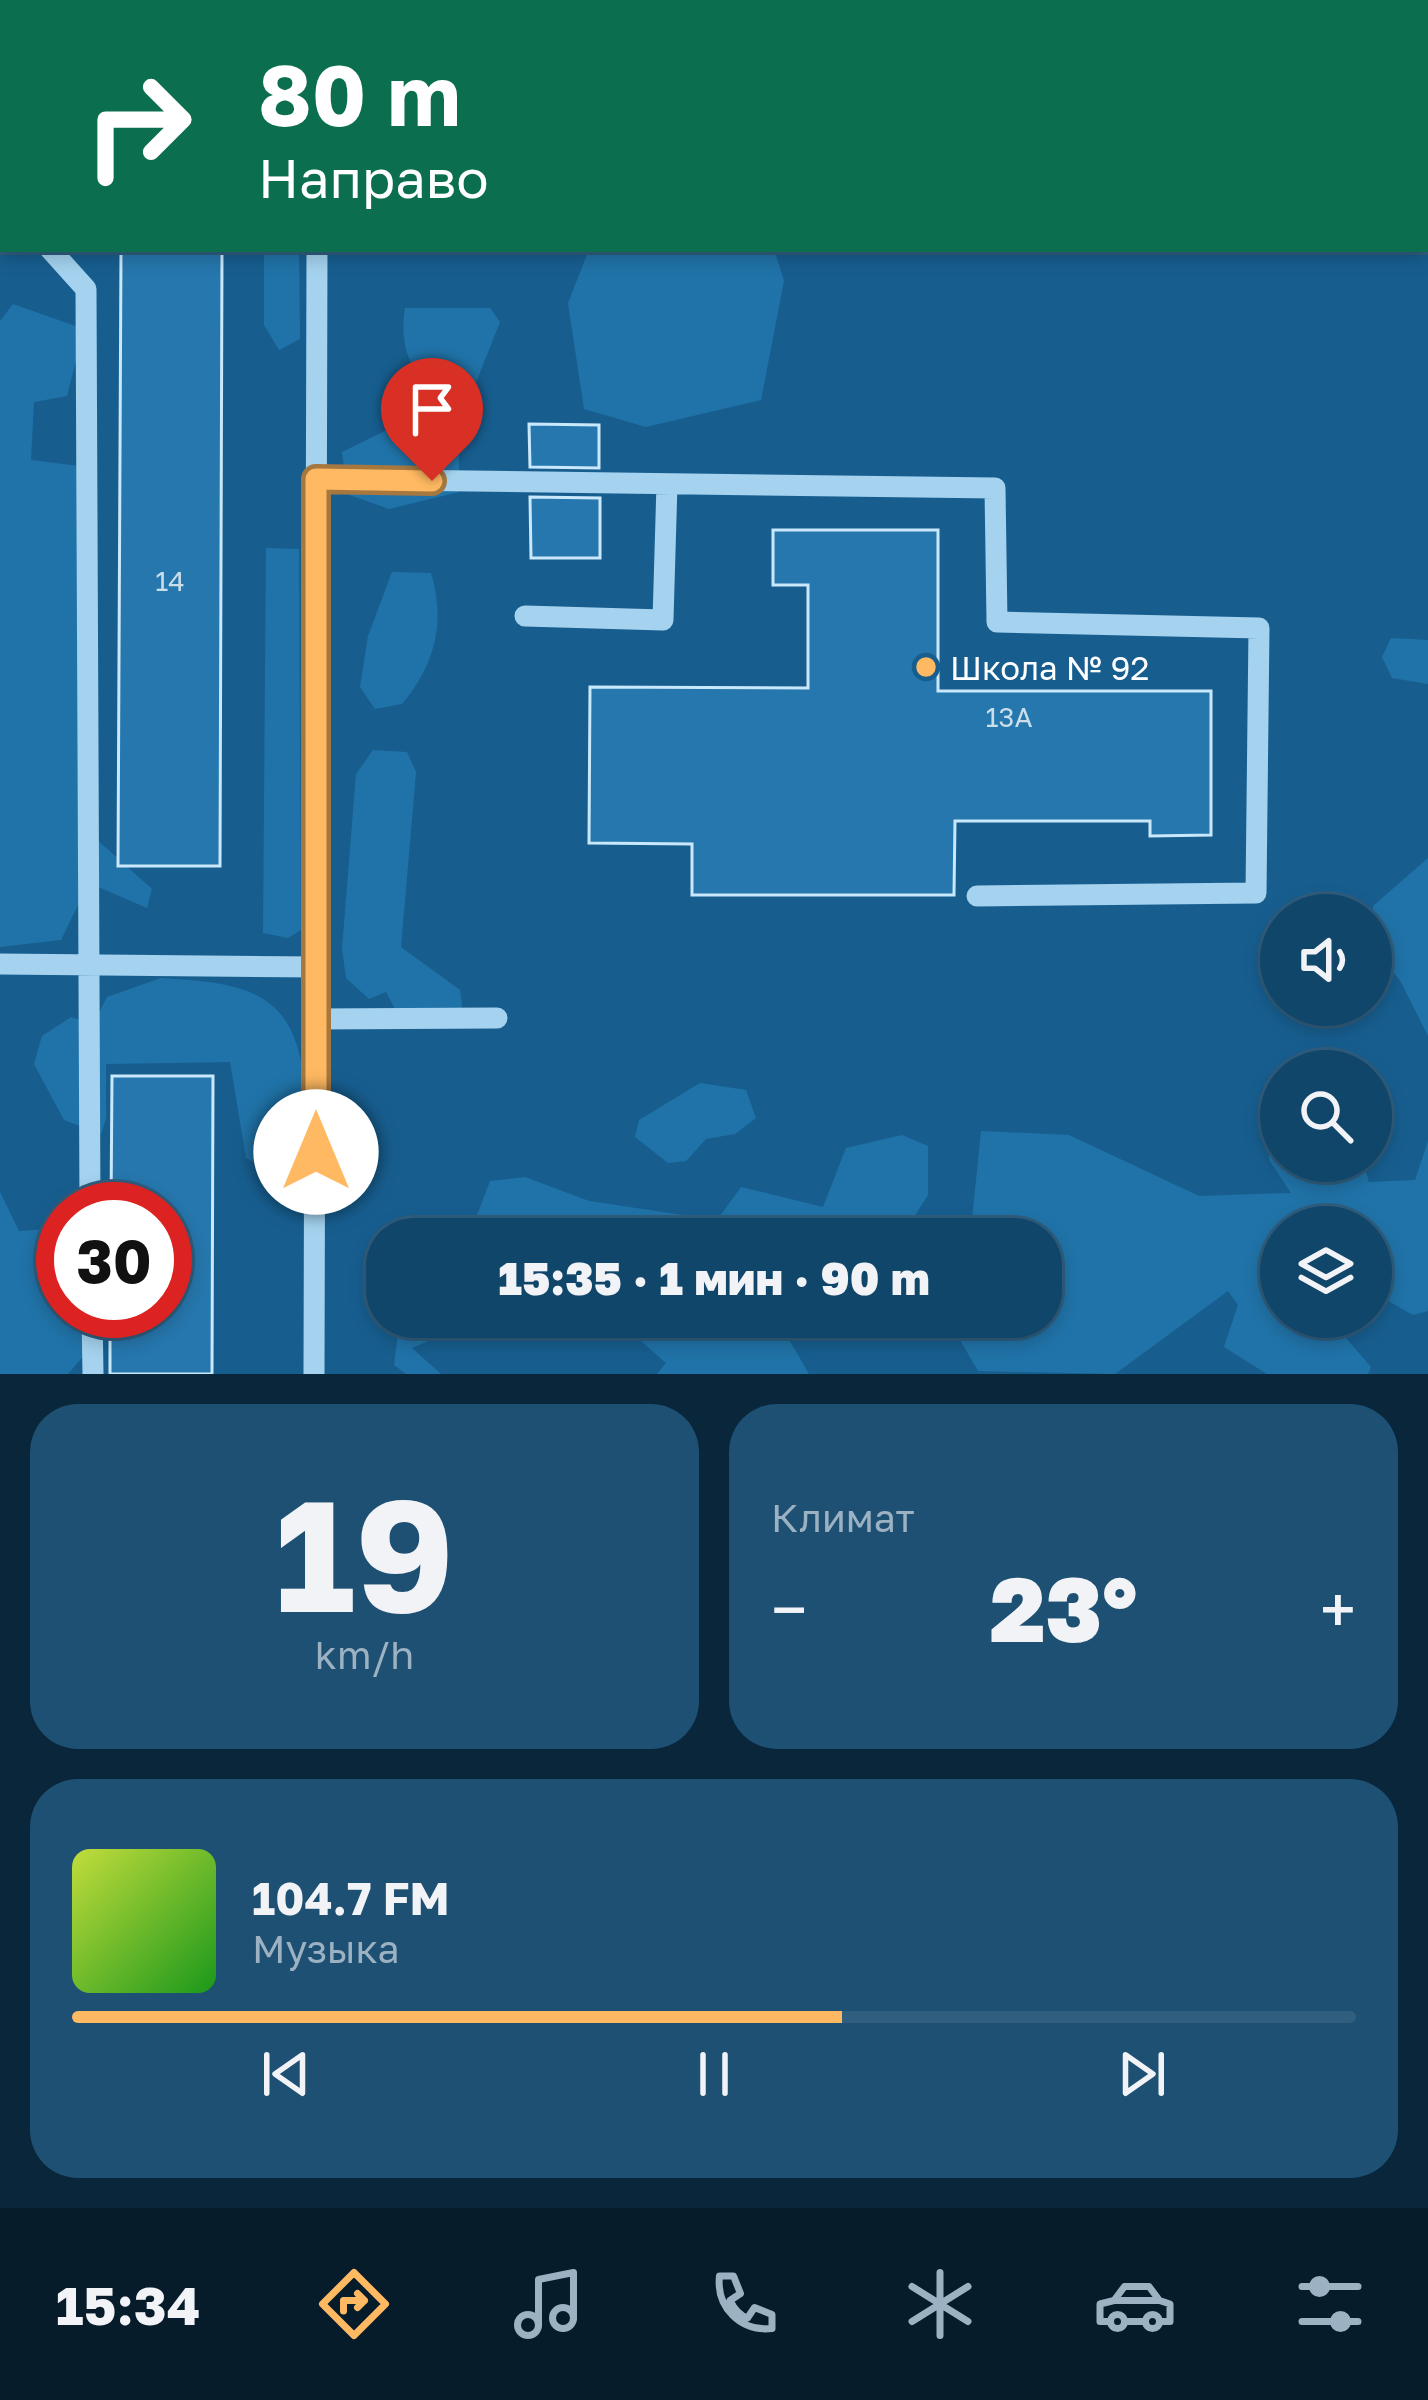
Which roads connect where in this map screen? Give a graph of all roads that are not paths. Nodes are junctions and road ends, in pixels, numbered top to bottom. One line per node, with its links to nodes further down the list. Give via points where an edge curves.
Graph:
1 (53, 252): 8 (street, via 86,289)
2 (317, 252): 3 (street)
3 (316, 479): 4 (street); 9 (street)
4 (667, 484): 5 (street, via 663,620); 6 (street, via 994,488 997,622 1258,628 1256,892)
5 (525, 616)
6 (977, 896)
7 (0, 964): 8 (street)
8 (87, 964): 9 (street); 12 (street)
9 (317, 967): 11 (street)
10 (497, 1018): 11 (street)
11 (316, 1019): 15 (street)
12 (90, 1182)
13 (92, 1338): 14 (street)
14 (92, 1374)
15 (314, 1374)

